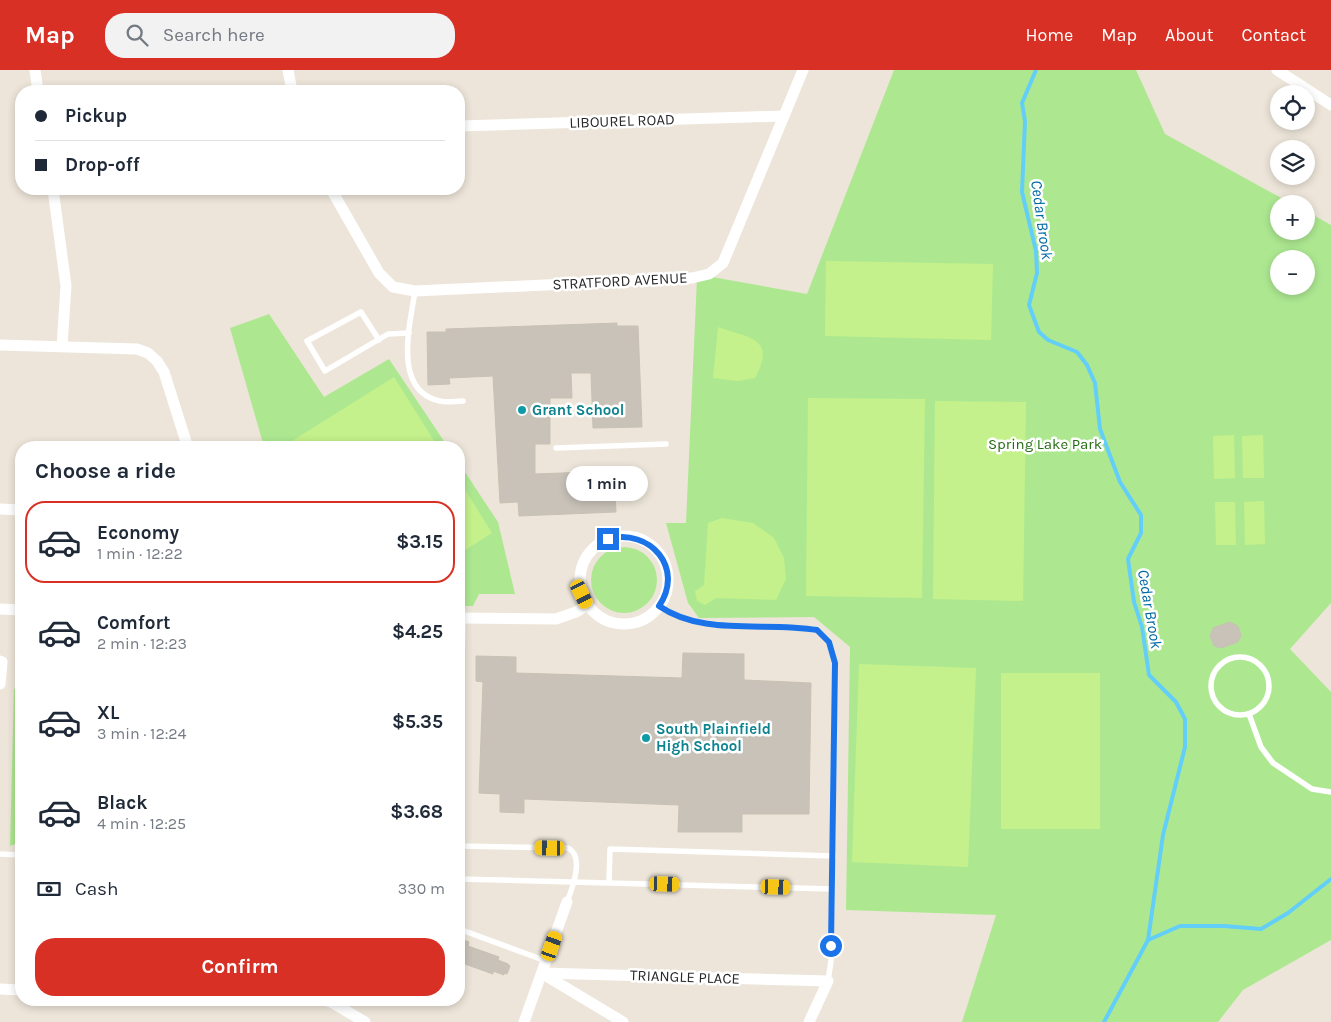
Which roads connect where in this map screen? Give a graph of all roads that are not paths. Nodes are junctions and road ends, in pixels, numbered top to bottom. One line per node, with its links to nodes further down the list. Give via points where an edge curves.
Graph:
1 (35, 70): 5 (street)
2 (288, 70): 6 (street)
3 (803, 70): 8 (street, STRATFORD AVENUE)
4 (1277, 70): 7 (street)
5 (37, 85)
6 (291, 85)
7 (1331, 105)
8 (784, 116): 9 (street, LIBOUREL ROAD); 12 (street, STRATFORD AVENUE, via 723,263 709,274 692,278)
9 (465, 126)
10 (54, 195): 16 (street, via 66,286)
11 (334, 195): 12 (street, STRATFORD AVENUE, via 379,273 394,286)
12 (415, 291): 13 (lane)
13 (409, 333): 14 (lane, via 388,334); 17 (lane, via 409,376 419,391 440,401)
14 (379, 340): 14 (lane, via 324,371 307,341 361,312)
15 (0, 345): 16 (street)
16 (62, 346): 18 (street, via 128,347 148,353 164,372)
17 (463, 401)
18 (186, 441)
19 (666, 444): 20 (lane)
20 (556, 448)
21 (0, 509): 22 (street)
22 (15, 510)
23 (587, 605): 24 (street, via 595,614 618,624 642,620); 24 (street, via 580,575 586,557 600,543 618,537 637,538 661,557 668,581); 27 (street, via 556,619)
24 (659, 606): 35 (lane, via 670,614 699,624 817,630 829,642 835,663)
25 (0, 609): 26 (street)
26 (15, 610)
27 (465, 618)
28 (0, 661): 29 (street)
29 (0, 684)
30 (1248, 714): 30 (lane, via 1262,705 1269,694 1270,683 1260,663 1239,656 1219,665 1211,685 1218,705 1227,712); 31 (lane, via 1261,747 1273,763 1312,789)
31 (1331, 792)
32 (465, 846): 37 (lane, via 568,848 576,856)
33 (0, 854): 34 (lane)
34 (15, 854)
35 (833, 856): 38 (lane, via 610,849); 39 (lane)
36 (465, 879): 37 (lane)
37 (574, 882): 38 (lane); 40 (lane)
38 (609, 882): 39 (lane)
39 (832, 889): 44 (lane)
40 (567, 902): 42 (street)
41 (465, 931): 42 (lane)
42 (546, 961): 43 (street)
43 (542, 973): 44 (street, TRIANGLE PLACE); 49 (street); 50 (street)
44 (828, 981): 51 (street)
45 (0, 989): 46 (street)
46 (15, 990)
47 (338, 1006): 48 (street)
48 (364, 1022)
49 (524, 1022)
50 (623, 1022)
51 (810, 1022)

